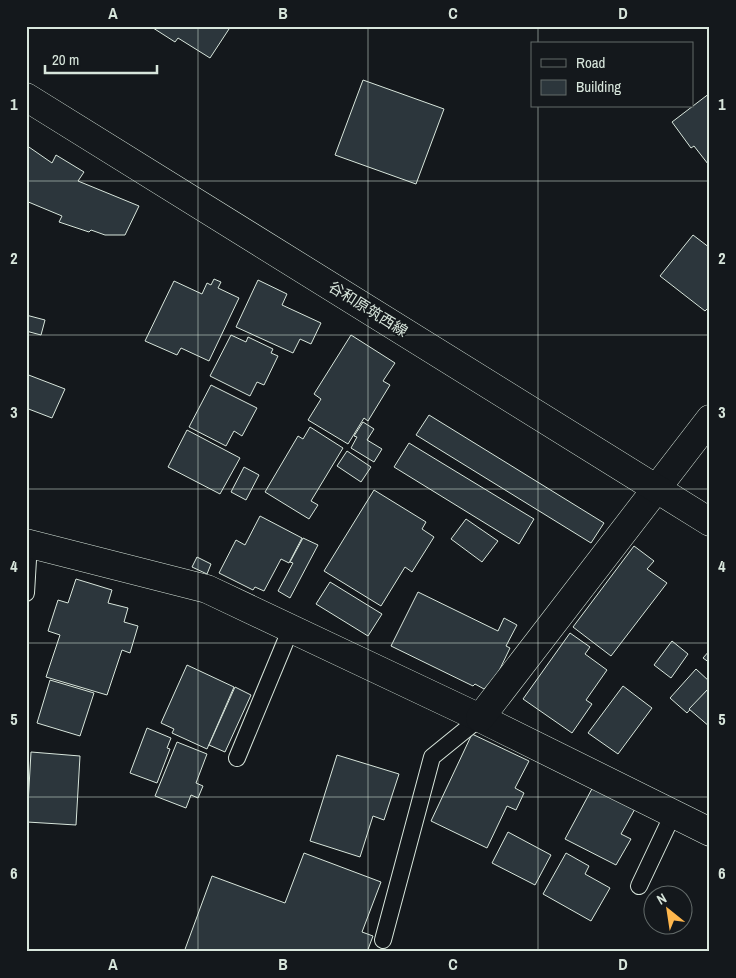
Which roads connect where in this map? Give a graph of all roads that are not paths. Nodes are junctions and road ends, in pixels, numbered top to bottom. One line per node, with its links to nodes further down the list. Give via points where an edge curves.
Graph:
1 (26, 97): 3 (street, 谷和原筑西線)
2 (710, 419): 3 (street)
3 (657, 489): 4 (street, 谷和原筑西線); 8 (street)
4 (710, 522)
5 (28, 543): 6 (lane); 7 (street, via 207,590)
6 (26, 593)
7 (291, 628): 8 (street); 9 (lane)
8 (480, 718): 10 (street); 13 (lane, via 432,757)
9 (237, 758)
10 (673, 814): 11 (street); 12 (lane)
11 (710, 832)
12 (639, 886)
13 (383, 940)

